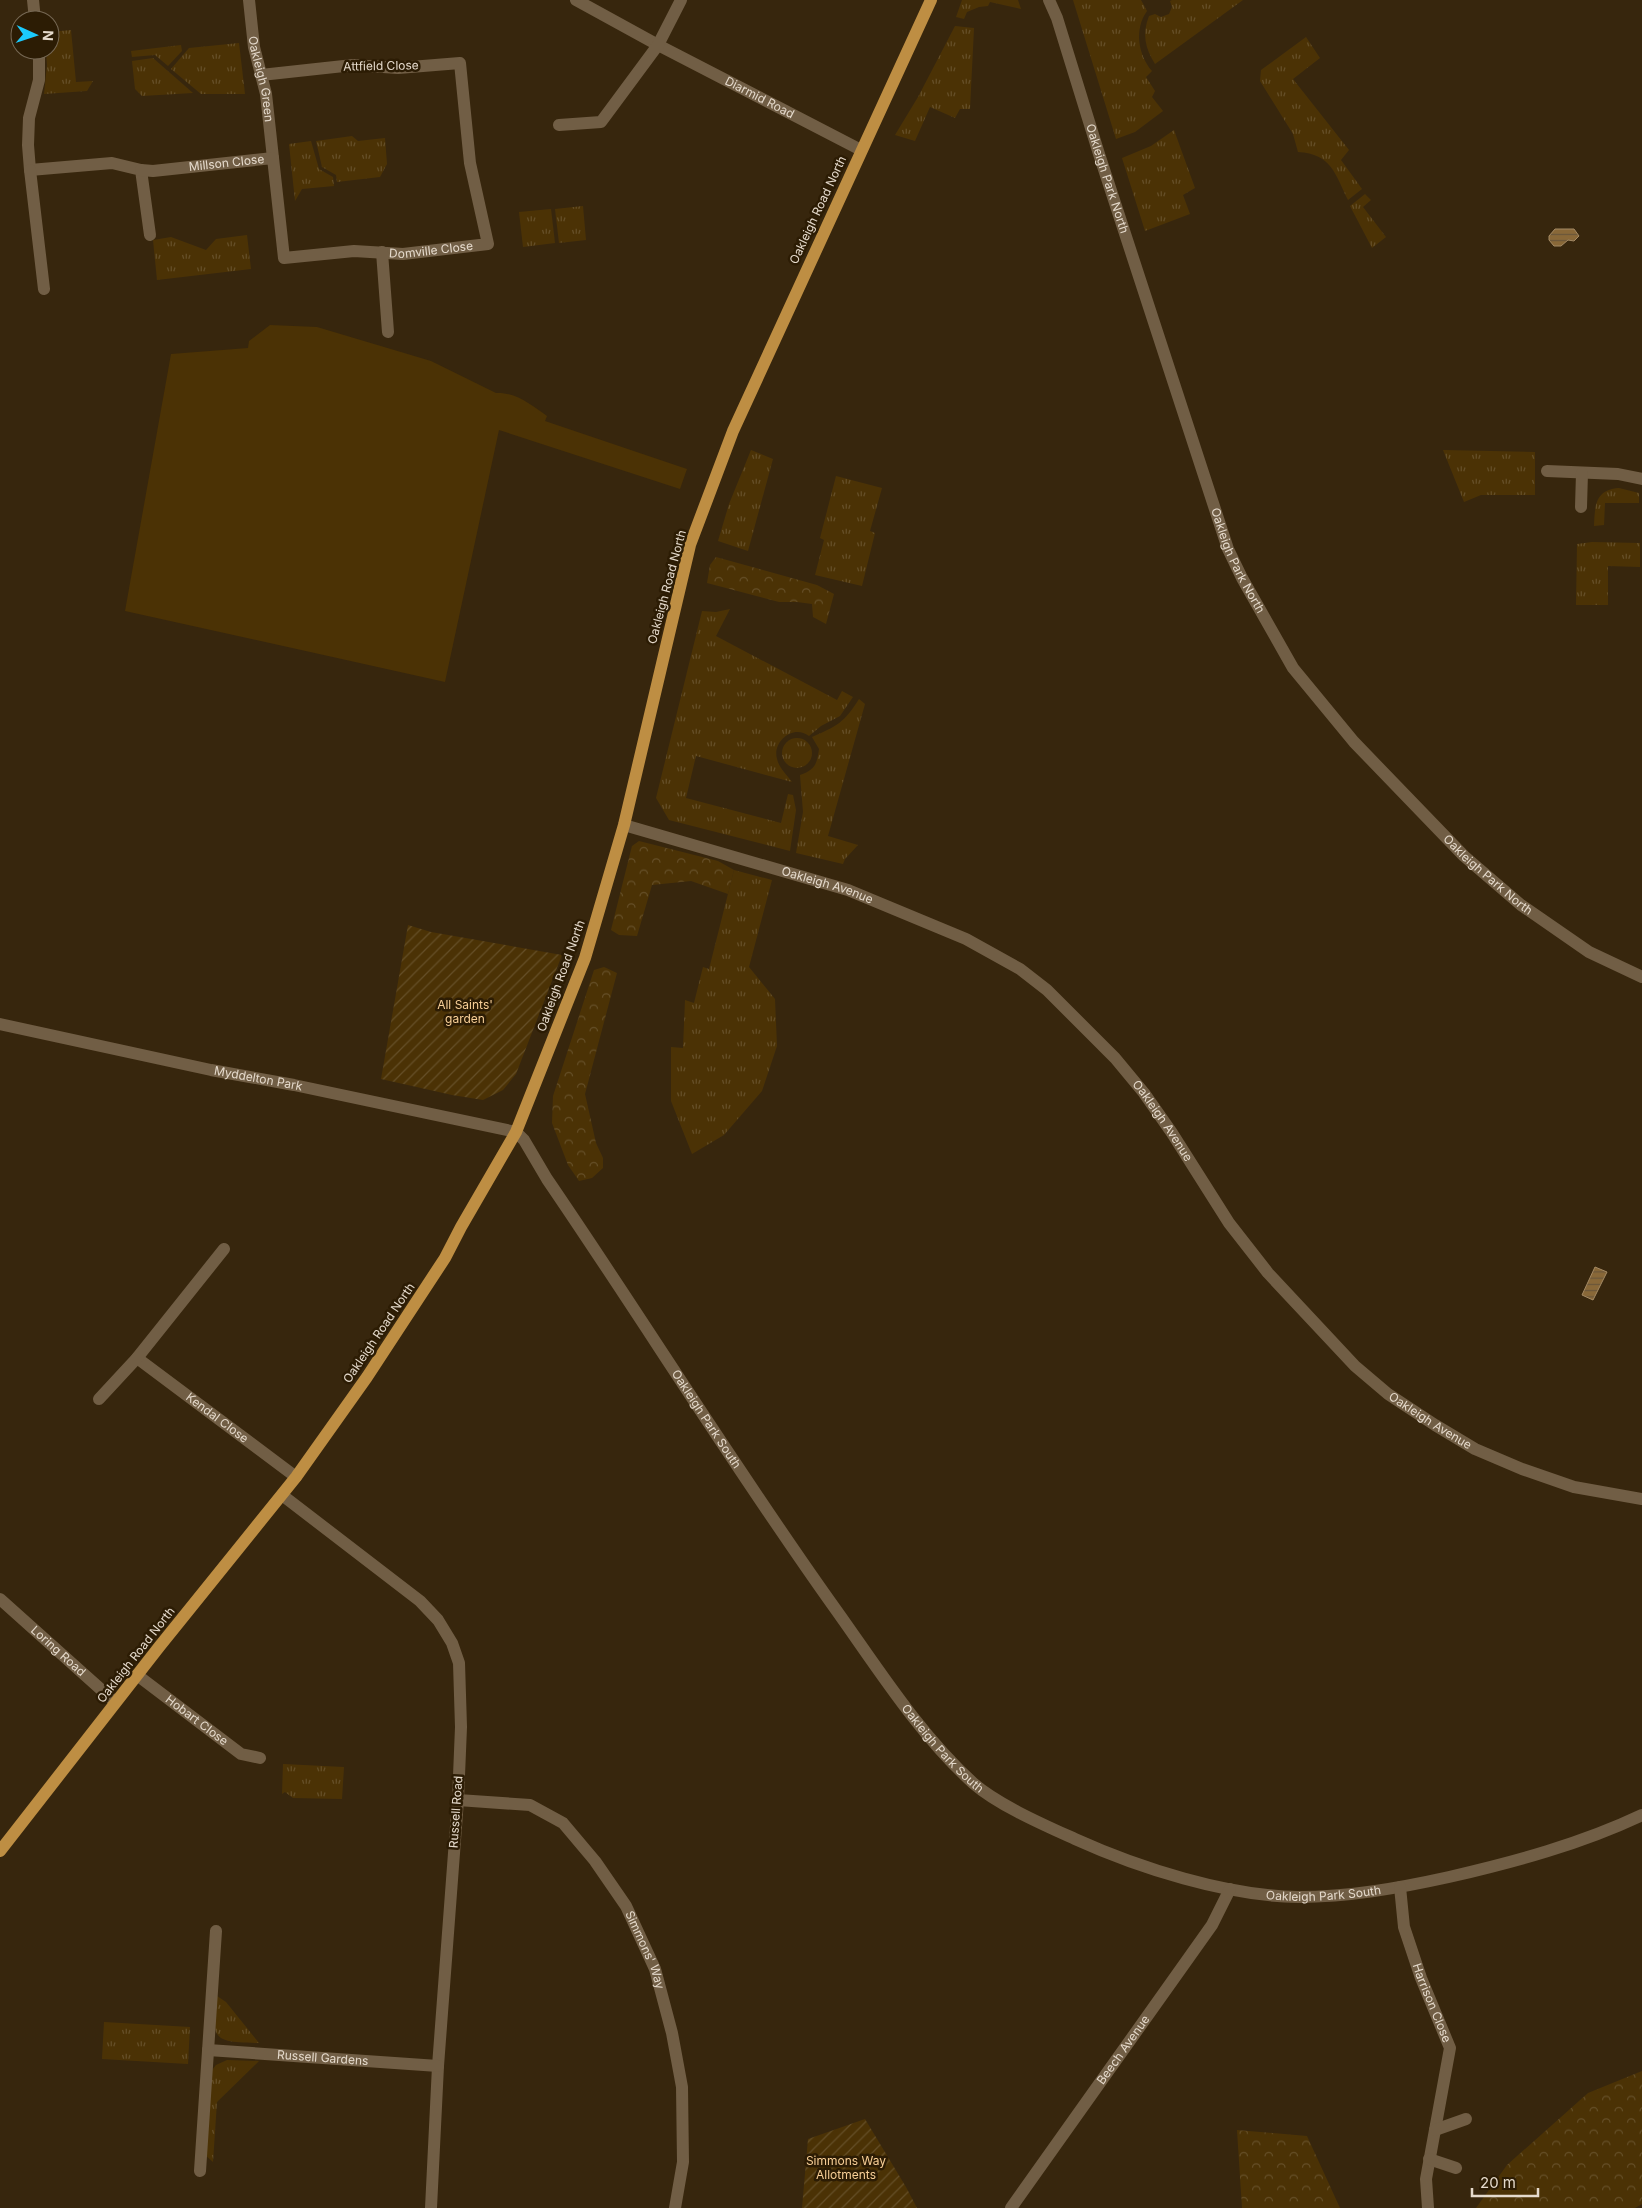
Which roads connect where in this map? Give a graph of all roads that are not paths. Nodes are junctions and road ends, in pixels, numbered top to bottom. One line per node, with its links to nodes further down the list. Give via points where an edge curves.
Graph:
1 (249, 0): 8 (street, Oakleigh Green)
2 (576, 0): 6 (street, Diarmid Road)
3 (681, 0): 6 (street)
4 (931, 0): 10 (main road, Oakleigh Road North)
5 (1049, 0): 25 (street, Oakleigh Park North, via 1228,549 1293,668 1354,742 1464,856 1521,905 1589,952)
6 (658, 45): 9 (street, via 601,122); 10 (street, Diarmid Road)
7 (39, 60): 13 (street, via 39,80 29,118)
8 (261, 75): 11 (street, Oakleigh Green); 12 (street, Attfield Close, via 354,65 398,68 460,63)
9 (559, 125)
10 (861, 150): 24 (main road, Oakleigh Road North, via 733,430 690,545)
11 (273, 158): 14 (street, Millson Close, via 153,172); 17 (street, Millson Close)
12 (470, 163): 16 (street, Domville Close, via 488,244 403,254)
13 (30, 170): 14 (street, Millson Close, via 112,164); 18 (street)
14 (141, 170): 15 (street)
15 (150, 235)
16 (382, 252): 17 (street, Domville Close, via 354,251); 19 (street, Domville Close)
17 (284, 258)
18 (44, 289)
19 (388, 332)
20 (1547, 471): 21 (street)
21 (1582, 473): 22 (street, via 1618,474); 23 (street)
22 (1642, 479)
23 (1581, 507)
24 (624, 825): 27 (main road, Oakleigh Road North, via 585,958); 33 (street, Oakleigh Avenue, via 848,890 966,939 1020,969 1047,990 1115,1058 1144,1093 1229,1222 1268,1273 1355,1366 1388,1394 1475,1449 1574,1487)
25 (1642, 977)
26 (0, 1024): 27 (street, Myddelton Park)
27 (516, 1132): 31 (main road, Oakleigh Road North, via 445,1258); 42 (street, Oakleigh Park South, via 803,1564 944,1755 976,1786 1052,1828 1102,1851 1169,1874)
28 (224, 1249): 29 (street)
29 (138, 1358): 30 (street); 31 (street, Kendal Close)
30 (99, 1399)
31 (296, 1478): 32 (main road, Oakleigh Road North)
32 (282, 1495): 35 (main road, Oakleigh Road North); 38 (street, Russell Road, via 420,1601 438,1620 452,1643 459,1663)
33 (1642, 1499)
34 (0, 1599): 36 (street, Loring Road)
35 (137, 1675): 36 (main road, Oakleigh Road North); 37 (street, Hobart Close, via 241,1754)
36 (116, 1702): 40 (main road, Oakleigh Road North)
37 (260, 1758)
38 (458, 1800): 45 (street, Russell Road); 52 (street, Simmons' Way, via 530,1804 563,1823 595,1861 626,1906 655,1969 682,2087 683,2162)
39 (1642, 1815): 41 (street, Oakleigh Park South, via 1609,1830 1499,1866)
40 (0, 1851)
41 (1400, 1888): 42 (street, Oakleigh Park South, via 1343,1896 1295,1897); 47 (street, Harrison Close, via 1404,1927 1450,2048)
42 (1230, 1889): 53 (street, Beech Avenue, via 1212,1925)
43 (216, 1931): 44 (street)
44 (208, 2050): 45 (street, Russell Gardens); 50 (street)
45 (438, 2066): 51 (street, Russell Road)
46 (1466, 2119): 47 (street)
47 (1435, 2130): 48 (street, Harrison Close)
48 (1430, 2159): 49 (street); 54 (street, Harrison Close, via 1426,2179)
49 (1456, 2168)
50 (200, 2171)
51 (431, 2208)
52 (675, 2208)
53 (1011, 2208)
54 (1428, 2208)

